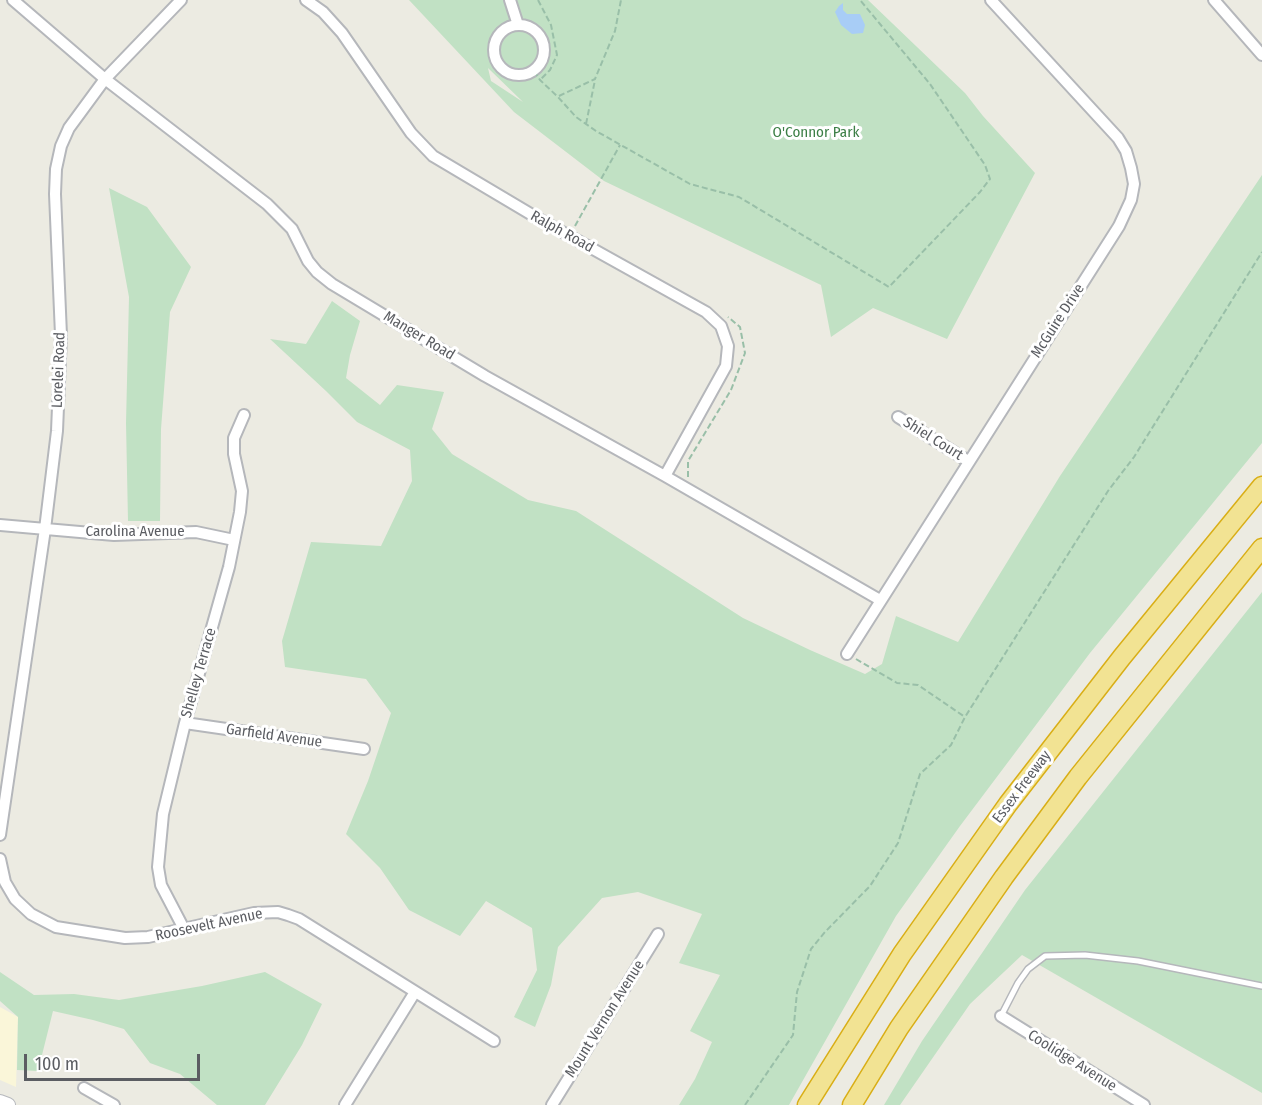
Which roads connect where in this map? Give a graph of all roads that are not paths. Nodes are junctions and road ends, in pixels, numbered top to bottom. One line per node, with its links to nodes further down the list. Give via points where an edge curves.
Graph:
1 (13, 0): 9 (street, Manger Road)
2 (181, 0): 9 (street, Lorelei Road)
3 (306, 0): 13 (street, Ralph Road, via 342,33 411,133 433,156 706,312 721,327 728,346 726,366)
4 (510, 0): 7 (street)
5 (991, 0): 12 (street, McGuire Drive, via 1118,138 1126,151 1134,184 1119,226)
6 (1214, 0): 8 (street)
7 (518, 25): 7 (street, via 533,30 543,42 537,75 513,75 500,68 494,55 499,34)
8 (1262, 55)
9 (105, 79): 13 (street, Manger Road, via 267,204 292,229 313,267 332,284 485,376); 16 (street, Lorelei Road, via 69,128 56,169 62,335)
10 (244, 415): 17 (street, Shelley Terrace, via 234,438 242,491)
11 (897, 417): 12 (street, Shiel Court)
12 (968, 461): 19 (street, McGuire Drive)
13 (664, 476): 19 (street, Manger Road)
14 (1262, 486): 38 (highway, Essex Freeway, via 1008,804 902,954)
15 (0, 525): 16 (street, Carolina Avenue)
16 (45, 529): 17 (street, Carolina Avenue, via 114,535 196,532); 23 (street, Lorelei Road)
17 (234, 540): 21 (street, Shelley Terrace)
18 (1262, 548): 39 (highway, via 1078,777 1004,876 905,1019)
19 (880, 600): 20 (street, McGuire Drive)
20 (847, 654)
21 (185, 723): 22 (street, Garfield Avenue); 26 (street, Shelley Terrace, via 164,814 158,867 161,885)
22 (364, 749)
23 (5, 770): 24 (street)
24 (0, 835)
25 (0, 859): 26 (street, Roosevelt Avenue, via 5,882 15,899 31,914 56,927 124,938 158,936)
26 (184, 929): 29 (street, Roosevelt Avenue, via 255,913 278,912 299,919)
27 (658, 934): 37 (street, Mount Vernon Avenue)
28 (1262, 986): 30 (lane, via 1138,961 1085,955 1045,956 1028,969)
29 (415, 992): 31 (street, Roosevelt Avenue); 36 (street)
30 (1000, 1016): 40 (street, Coolidge Avenue)
31 (494, 1041)
32 (84, 1088): 35 (street)
33 (0, 1102): 34 (main road)
34 (8, 1105)
35 (114, 1105)
36 (345, 1105)
37 (552, 1105)
38 (807, 1105)
39 (852, 1105)
40 (1143, 1105)

